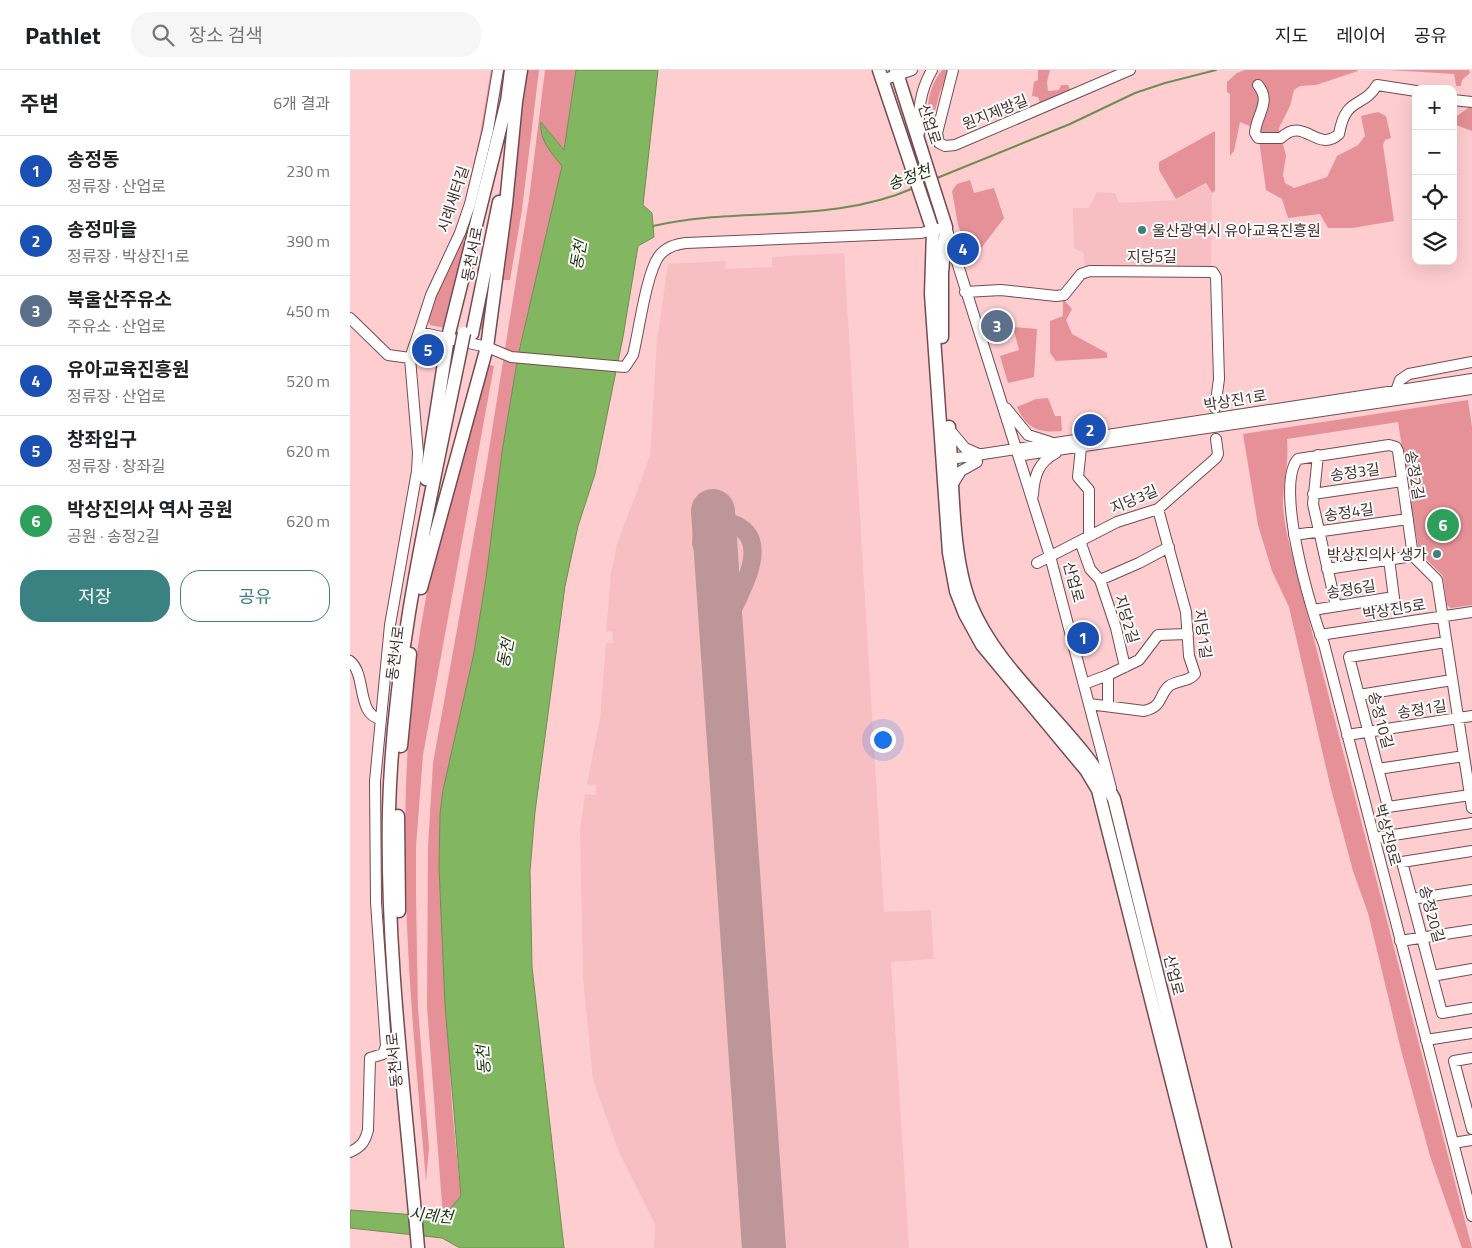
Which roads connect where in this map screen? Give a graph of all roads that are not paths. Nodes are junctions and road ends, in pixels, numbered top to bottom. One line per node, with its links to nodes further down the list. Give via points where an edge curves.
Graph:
1 (498, 70): 20 (street, 시례새터길, via 470,204 431,295)
2 (512, 70): 13 (main road, 동천서로)
3 (521, 70): 13 (main road, 동천서로)
4 (912, 70): 8 (street)
5 (932, 70): 15 (street, via 919,103)
6 (953, 70): 7 (street, 원지제방길, via 938,127 938,141 945,146 955,145)
7 (1130, 70)
8 (896, 72): 9 (street); 15 (main road, 산업로)
9 (880, 75): 17 (main road, 산업로)
10 (1258, 85): 11 (street, via 1263,91 1264,102 1255,133 1262,139 1282,138 1294,130 1322,140 1335,137 1349,108 1369,96 1377,84)
11 (1412, 90)
12 (1457, 100): 14 (street)
13 (512, 102): 21 (main road); 22 (main road, via 506,204); 57 (main road, 동천서로, bridge)
14 (1472, 102)
15 (920, 144): 16 (main road, 산업로)
16 (946, 227): 17 (street); 18 (street, 산업로); 30 (main road, via 941,305)
17 (933, 231): 22 (street, via 672,246 663,252 654,267 633,355 629,364 622,367 517,358); 39 (main road, via 931,294)
18 (965, 292): 28 (street, 산업로); 29 (street, 지당5길, via 1001,290 1056,296 1064,295 1081,274 1090,271 1213,272 1216,277 1219,379)
19 (350, 318): 23 (street, via 388,355)
20 (419, 332): 21 (street); 23 (street, 시례새터길)
21 (448, 337): 22 (street); 57 (main road)
22 (487, 347): 57 (main road)
23 (410, 358): 74 (street, via 418,453 390,625)
24 (1472, 362): 27 (street, via 1408,374 1400,380)
25 (1472, 379): 27 (street, 박상진1로)
26 (1472, 389): 31 (street, 박상진1로)
27 (1396, 391): 33 (street, 박상진1로)
28 (999, 398): 33 (street, via 1028,435); 35 (street, 산업로)
29 (1215, 408)
30 (949, 429): 37 (street, via 965,448); 39 (main road)
31 (1210, 429): 34 (street, 박상진1로); 40 (street)
32 (1216, 439): 40 (street, via 1218,454)
33 (1060, 447): 34 (street, 박상진1로); 35 (street, 박상진1로); 44 (street, via 1037,470)
34 (1081, 448): 49 (street, 지당2길, via 1078,477 1089,490)
35 (1017, 453): 37 (street, 박상진1로); 44 (street, 산업로)
36 (1318, 455): 38 (street, 송정2길); 41 (street, 송정2길, via 1393,445 1398,451); 43 (street)
37 (979, 458): 39 (street, 박상진1로); 42 (street, via 961,472)
38 (1296, 460): 48 (street, 박상진8로, via 1290,508)
39 (947, 463): 42 (main road); 100 (main road, 산업로, via 952,573 965,614 982,645 1086,770 1098,790)
40 (1211, 463): 45 (street, 지당3길)
41 (1402, 481): 43 (street, 송정3길); 46 (street, 송정2길)
42 (953, 484): 81 (main road, via 961,572 970,604 980,624 1003,658 1095,766)
43 (1313, 494): 47 (street)
44 (1034, 503): 51 (street, 산업로)
45 (1158, 509): 49 (street, 지당3길, via 1118,522); 50 (street, 지당1길)
46 (1408, 518): 47 (street, 송정4길); 52 (street, 송정2길)
47 (1318, 532): 48 (street, 송정4길); 55 (street)
48 (1294, 535): 59 (street, 박상진8로)
49 (1085, 539): 51 (street, 지당3길); 56 (street, 지당2길, via 1090,569)
50 (1169, 547): 56 (street, 지당2길); 62 (street, 지당1길, via 1186,612)
51 (1050, 556): 54 (street, 지당3길); 69 (street, 산업로)
52 (1413, 556): 53 (street); 61 (street, via 1437,580)
53 (1389, 559): 55 (street); 58 (street, 송정6길, via 1394,601)
54 (1037, 563)
55 (1327, 569): 58 (street)
56 (1100, 580): 66 (street, 지당2길)
57 (417, 587): 103 (main road, 동천서로, via 399,672 389,811 394,974)
58 (1336, 606): 59 (street, 송정6길)
59 (1313, 610): 63 (street, 박상진8로)
60 (1472, 612): 61 (street, 박상진5로)
61 (1443, 616): 63 (street, 박상진5로); 64 (street)
62 (1188, 634): 66 (street, 지당2길, via 1158,635 1139,660); 72 (street, 지당1길, via 1194,676 1170,685 1161,702 1151,709)
63 (1320, 635): 77 (street, 박상진8로)
64 (1446, 642): 68 (street); 70 (street, 송정10길, via 1349,657)
65 (350, 662): 74 (street, via 359,677 367,711)
66 (1125, 667): 67 (street, 지당2길)
67 (1108, 675): 69 (street, 지당2길); 72 (street)
68 (1452, 680): 70 (street); 75 (street)
69 (1084, 684): 71 (street, 산업로)
70 (1359, 694): 76 (street, 송정10길)
71 (1089, 704): 72 (street, 지당1길); 81 (street, 산업로)
72 (1108, 706)
73 (1472, 716): 75 (street, 송정1길)
74 (381, 718): 102 (street, via 374,830 386,1046 383,1054 370,1058 366,1141)
75 (1458, 718): 76 (street, 송정1길); 78 (street)
76 (1369, 732): 77 (street, 송정1길); 79 (street, 송정10길)
77 (1347, 735): 84 (street, 박상진8로)
78 (1464, 756): 79 (street); 80 (street)
79 (1378, 769): 80 (street, 송정10길, via 1388,807)
80 (1470, 795): 82 (street)
81 (1114, 799): 100 (main road, 산업로)
82 (1472, 808)
83 (1472, 823): 84 (street)
84 (1374, 838): 90 (street, 박상진8로)
85 (1472, 851): 87 (street, 송정20길, via 1402,862)
86 (1472, 890): 87 (street)
87 (1412, 899): 89 (street, 송정20길)
88 (1472, 930): 89 (street)
89 (1422, 937): 90 (street); 92 (street, 송정20길)
90 (1400, 940): 95 (street, 박상진8로)
91 (1472, 970): 92 (street)
92 (1432, 976): 93 (street, 송정20길, via 1442,1013)
93 (1472, 1008)
94 (1472, 1033): 95 (street)
95 (1426, 1040): 101 (street, 박상진8로)
96 (1472, 1058): 97 (street, via 1454,1061)
97 (1468, 1099): 98 (street)
98 (1472, 1129)
99 (1472, 1140): 101 (street)
100 (1193, 1142): 107 (main road, 산업로); 108 (main road, 산업로); 109 (main road, 산업로); 110 (main road, 산업로)
101 (1453, 1143): 104 (street, 박상진8로)
102 (350, 1152)
103 (417, 1196): 105 (main road, 동천서로); 106 (main road, 동천서로)
104 (1472, 1216)
105 (418, 1248)
106 (426, 1248)
107 (1208, 1248)
108 (1214, 1248)
109 (1225, 1248)
110 (1230, 1248)

